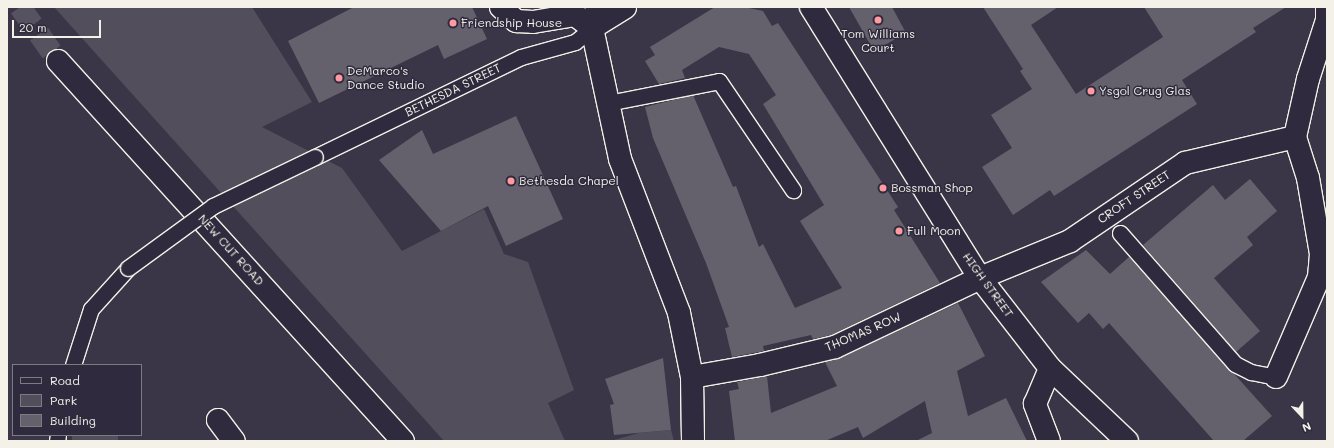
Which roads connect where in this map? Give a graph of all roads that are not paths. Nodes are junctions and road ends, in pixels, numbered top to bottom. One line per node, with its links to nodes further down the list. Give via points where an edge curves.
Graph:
1 (501, 7): 7 (street, via 516,21 533,22 575,15)
2 (597, 7): 7 (street)
3 (625, 7): 7 (street)
4 (810, 7): 14 (street, HIGH STREET)
5 (1327, 7): 6 (street)
6 (1327, 20): 10 (street, via 1308,79)
7 (592, 28): 9 (street); 15 (lane, BETHESDA STREET, bridge, via 575,42 521,57 213,206 128,268 91,308)
8 (58, 61): 21 (street, NEW CUT ROAD)
9 (608, 103): 11 (lane, via 719,81); 17 (street, via 620,159 680,313)
10 (1295, 137): 13 (street, via 1308,178); 14 (street, CROFT STREET, via 1185,163 1070,240)
11 (793, 190)
12 (1120, 233): 18 (lane, via 1236,364 1251,372)
13 (1324, 254): 18 (street, via 1319,277)
14 (980, 278): 16 (street, HIGH STREET); 17 (street, THOMAS ROW, via 835,347 760,365)
15 (73, 364)
16 (1050, 368): 23 (street, via 1035,404); 24 (street, HIGH STREET)
17 (692, 377): 22 (street)
18 (1276, 377)
19 (218, 420): 20 (street)
20 (234, 441)
21 (403, 441)
22 (693, 441)
23 (1049, 441)
24 (1127, 441)

